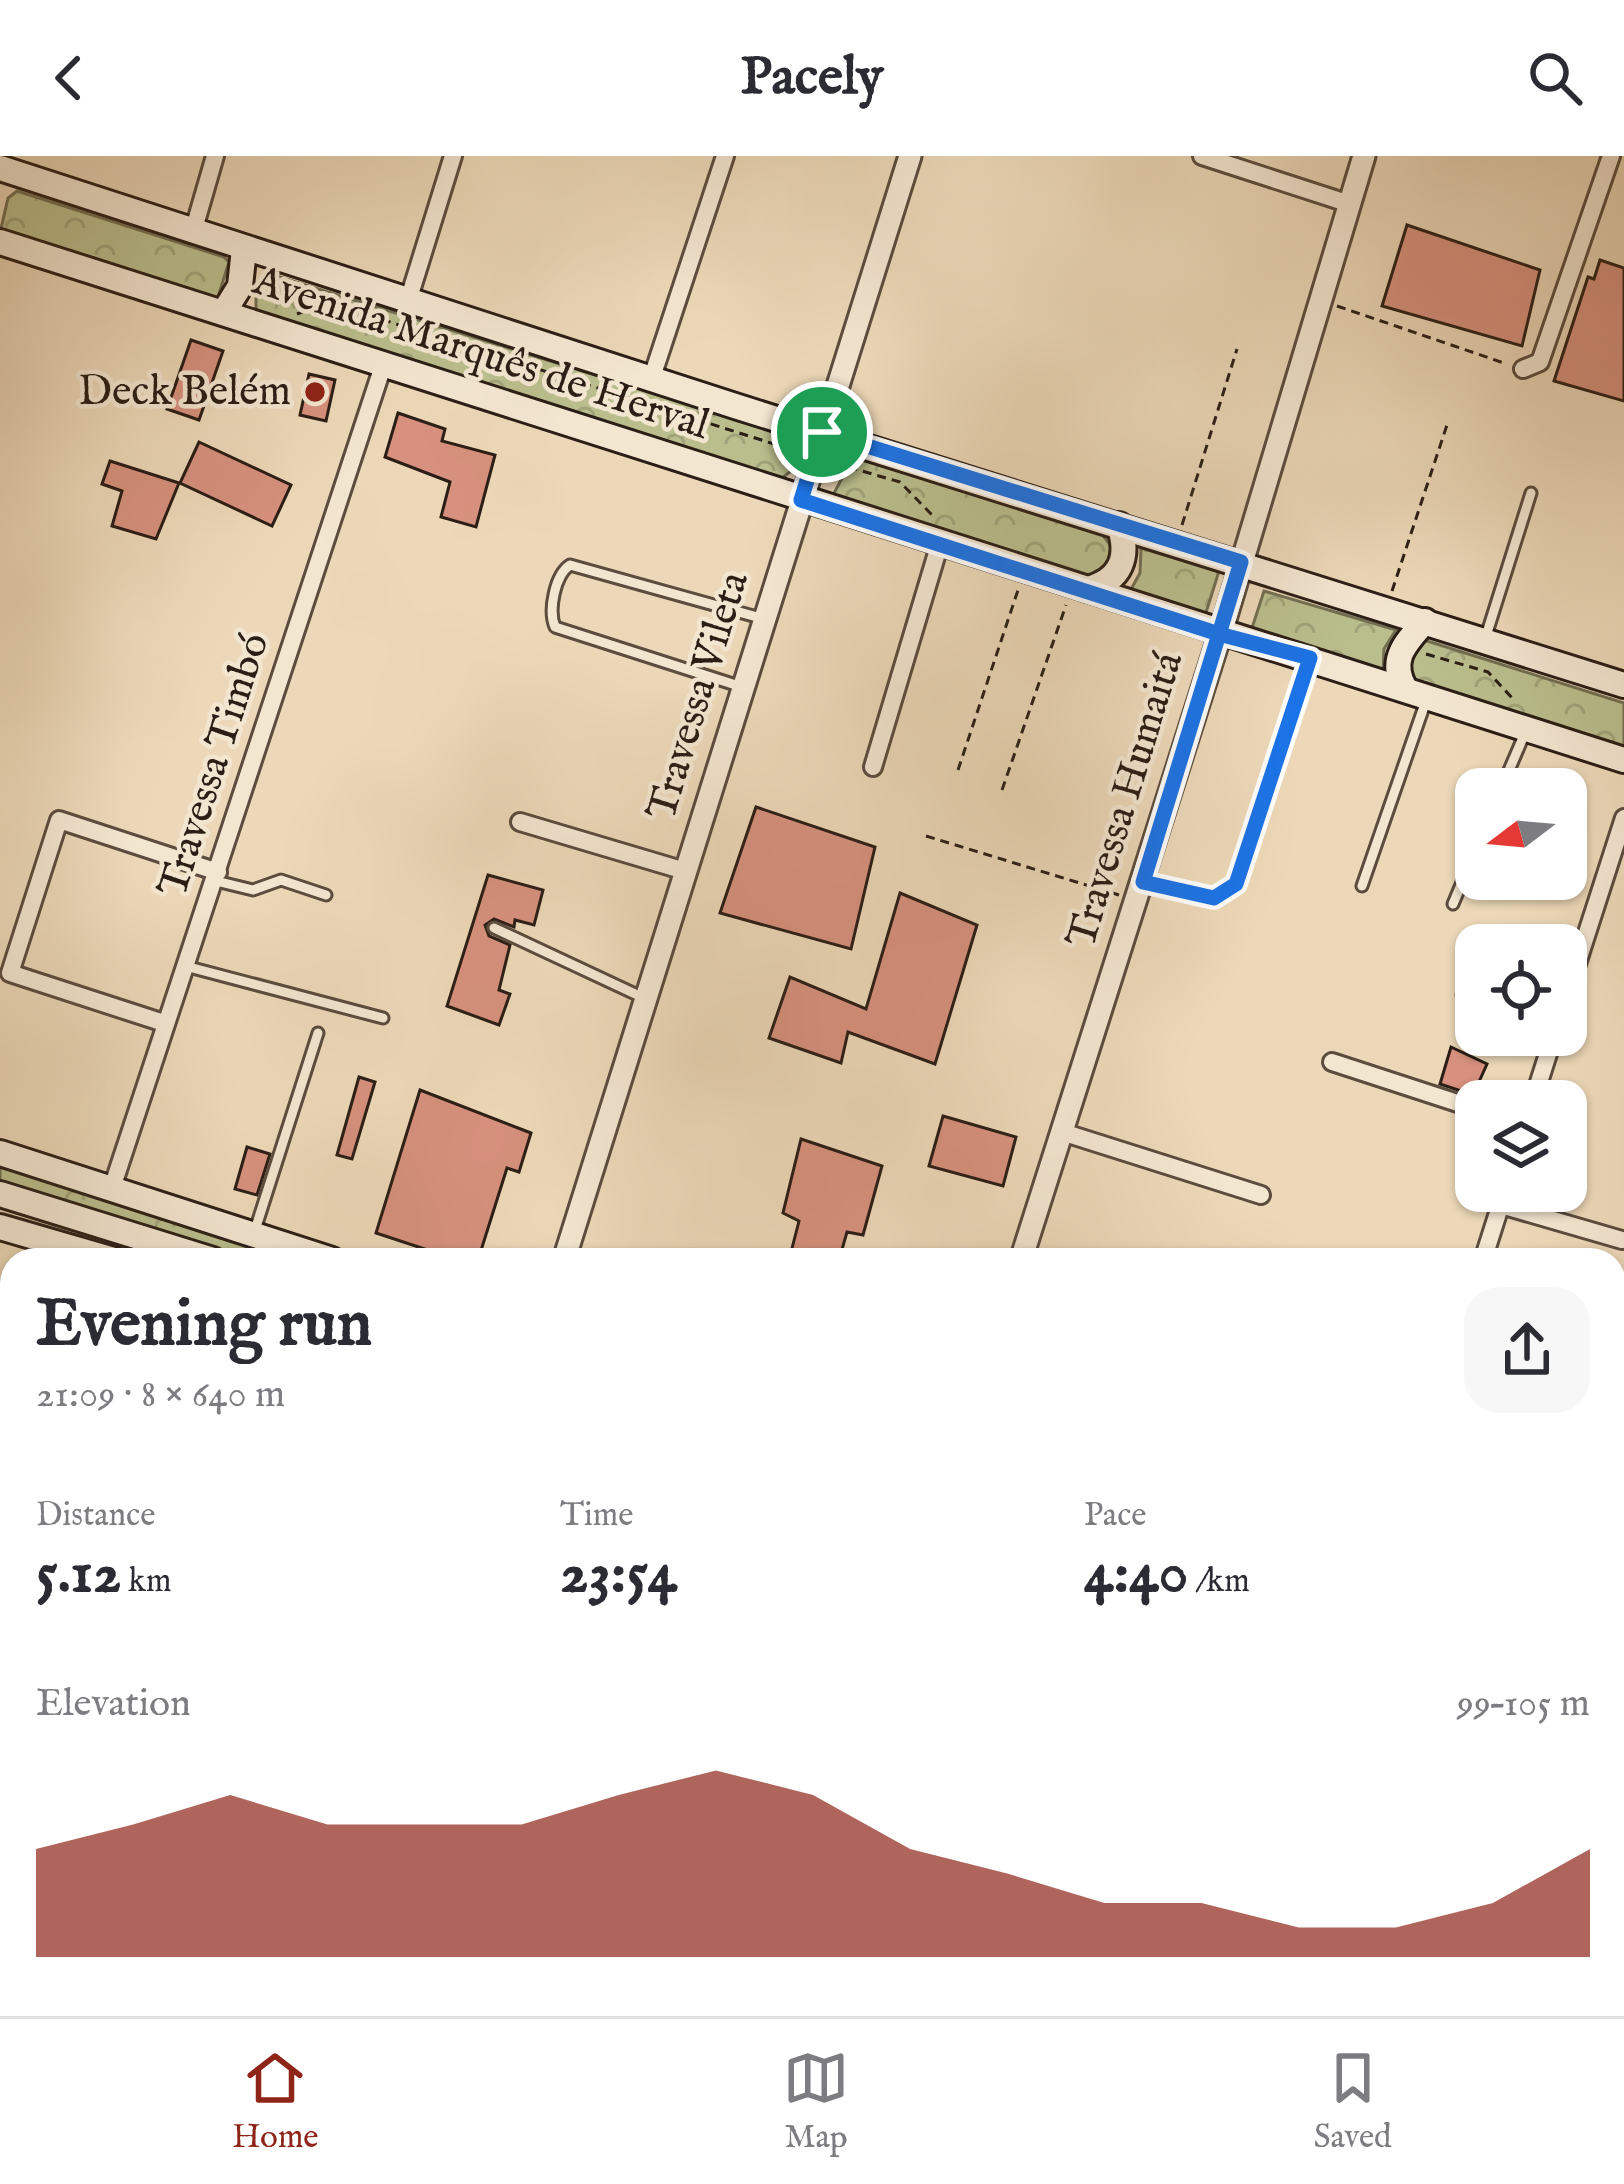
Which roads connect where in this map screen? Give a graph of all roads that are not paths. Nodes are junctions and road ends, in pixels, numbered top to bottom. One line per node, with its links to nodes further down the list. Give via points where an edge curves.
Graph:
1 (215, 156): 10 (street)
2 (453, 156): 13 (street)
3 (725, 156): 17 (street)
4 (910, 156): 18 (street, Travessa Vileta)
5 (1202, 156): 9 (street)
6 (1364, 156): 9 (street, Travessa Humaitá)
7 (1611, 156): 16 (street, via 1540,362)
8 (0, 168): 10 (main road, Avenida Marquês de Herval)
9 (1350, 204): 23 (street, Travessa Humaitá)
10 (193, 232): 12 (main road, Avenida Marquês de Herval)
11 (0, 242): 14 (main road, Avenida Marquês de Herval)
12 (244, 249): 13 (main road, Avenida Marquês de Herval); 14 (main road, via 240,286)
13 (408, 301): 17 (main road, Avenida Marquês de Herval)
14 (224, 311): 15 (main road, Avenida Marquês de Herval)
15 (384, 363): 20 (main road, Avenida Marquês de Herval); 40 (street, Travessa Timbó)
16 (1522, 369)
17 (652, 377): 18 (main road, Avenida Marquês de Herval)
18 (822, 432): 20 (street, Travessa Vileta); 21 (main road, Avenida Marquês de Herval)
19 (1531, 494): 28 (lane)
20 (801, 500): 22 (main road, Avenida Marquês de Herval); 25 (street, Travessa Vileta)
21 (1119, 525): 23 (main road, Avenida Marquês de Herval); 24 (main road, via 1120,568 1106,584)
22 (940, 543): 24 (main road, Avenida Marquês de Herval); 35 (street)
23 (1241, 562): 26 (main road, Avenida Marquês de Herval); 27 (street, Travessa Humaitá)
24 (1081, 586): 27 (main road, Avenida Marquês de Herval)
25 (764, 619): 31 (street, Travessa Vileta); 31 (lane, via 570,565 560,574 555,627)
26 (1425, 621): 28 (main road, Avenida Marquês de Herval); 32 (main road, via 1399,654 1397,672)
27 (1219, 634): 29 (main road, Avenida Marquês de Herval); 42 (street, Travessa Humaitá)
28 (1484, 641): 30 (main road, Avenida Marquês de Herval)
29 (1310, 658): 32 (main road, Avenida Marquês de Herval); 42 (street, via 1236,884 1214,898)
30 (1624, 685)
31 (742, 687): 39 (street, Travessa Vileta)
32 (1416, 693): 33 (main road, Avenida Marquês de Herval); 41 (lane)
33 (1527, 728): 34 (main road, Avenida Marquês de Herval); 36 (lane)
34 (1624, 760)
35 (873, 767)
36 (1510, 768)
37 (1624, 818): 47 (street)
38 (520, 822): 39 (street)
39 (685, 871): 49 (street, Travessa Vileta)
40 (217, 877): 43 (lane, via 253,890 272,879); 48 (street, Travessa Timbó); 51 (street, via 59,820 10,973)
41 (1362, 886)
42 (1138, 891): 55 (street, Travessa Humaitá)
43 (326, 895)
44 (1455, 899): 45 (lane)
45 (1453, 904)
46 (494, 928): 49 (lane)
47 (1587, 933)
48 (184, 966): 50 (lane); 51 (street, Travessa Timbó)
49 (646, 999): 68 (street, Travessa Vileta)
50 (383, 1018)
51 (164, 1023): 57 (street, Travessa Timbó)
52 (318, 1033): 63 (lane)
53 (1332, 1062): 54 (street)
54 (1455, 1102)
55 (1062, 1132): 59 (street); 69 (street, Travessa Humaitá)
56 (0, 1153): 57 (main road)
57 (112, 1188): 63 (main road)
58 (0, 1194): 66 (main road)
59 (1261, 1195)
60 (1499, 1212): 70 (street)
61 (1543, 1212): 64 (street)
62 (0, 1227): 65 (main road)
63 (254, 1235): 67 (main road)
64 (1622, 1240)
65 (70, 1248)
66 (174, 1248)
67 (295, 1248)
68 (568, 1248)
69 (1025, 1248)
70 (1488, 1248)

